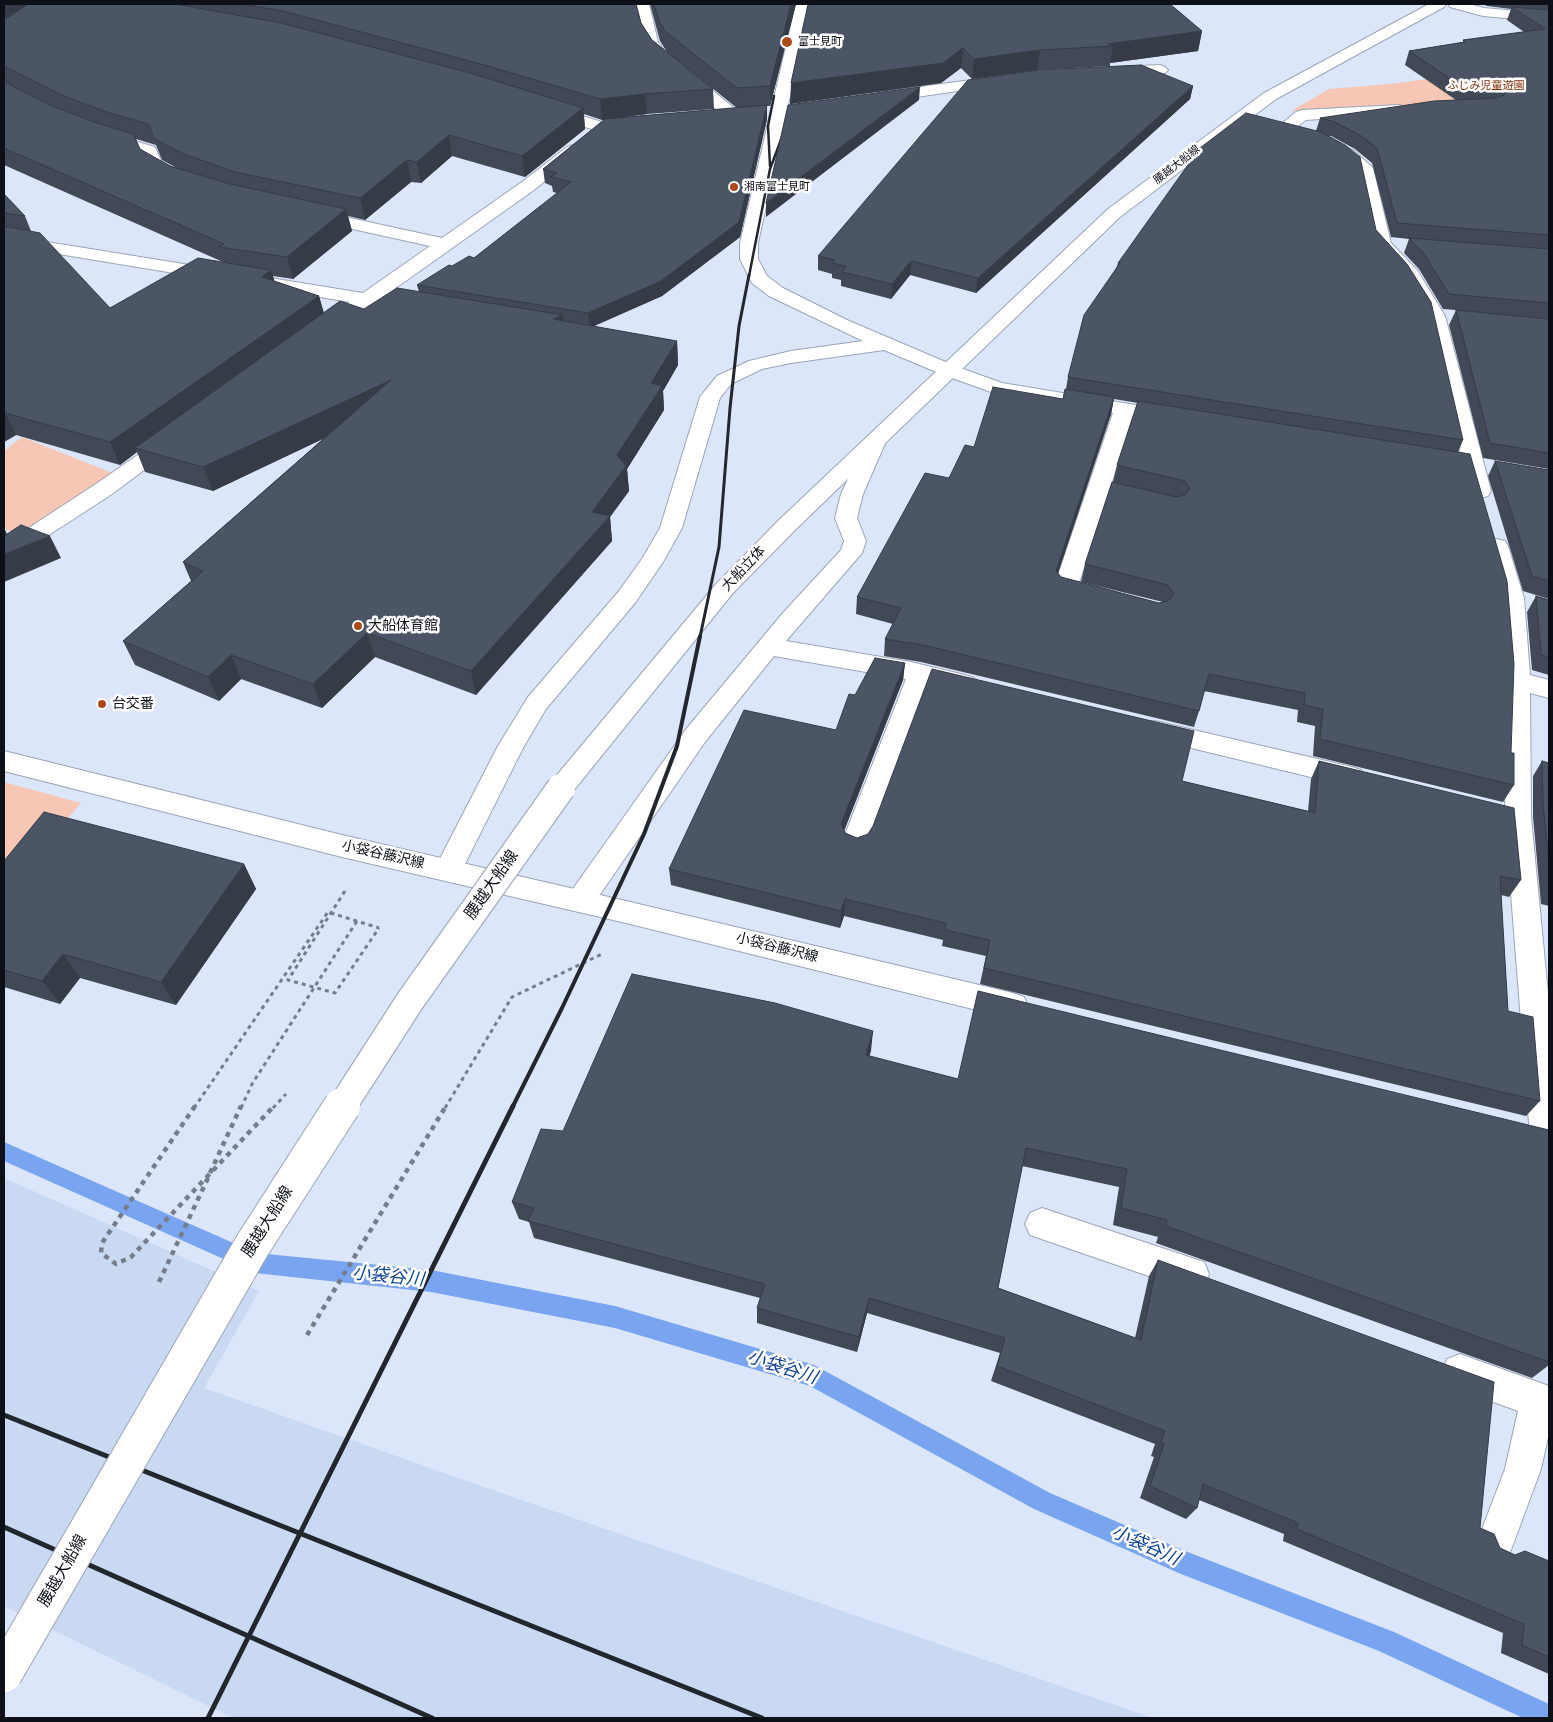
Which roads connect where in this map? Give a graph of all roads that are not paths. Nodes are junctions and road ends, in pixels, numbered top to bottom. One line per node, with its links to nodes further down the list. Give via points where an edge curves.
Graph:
1 (642, 4): 14 (street, via 651,42 660,56)
2 (803, 4): 13 (street)
3 (1439, 4): 16 (street, 腰越大船線, via 1270,96)
4 (1455, 4): 5 (street, via 1483,12)
5 (1549, 18)
6 (1160, 70): 7 (street)
7 (1106, 73)
8 (1018, 79): 9 (street)
9 (869, 98)
10 (535, 106): 18 (street)
11 (798, 109): 13 (street)
12 (1411, 109): 19 (street, via 1302,115)
13 (780, 112): 14 (street); 30 (street, via 749,243 749,258 759,279 776,292)
14 (733, 115): 15 (street)
15 (708, 116)
16 (1237, 119): 19 (street); 31 (street, 腰越大船線, via 1114,213)
17 (647, 121): 18 (street)
18 (601, 127): 24 (street, via 528,186)
19 (1282, 130): 25 (street, via 1324,141 1365,168)
20 (91, 131): 21 (street, via 149,150 154,164)
21 (191, 183)
22 (301, 212): 24 (street)
23 (4, 240): 27 (street)
24 (444, 244): 27 (street)
25 (1382, 244): 26 (street); 40 (street, via 1445,317 1472,466 1488,518 1522,601)
26 (1412, 247)
27 (366, 299): 28 (street); 29 (street)
28 (396, 303)
29 (312, 339)
30 (884, 344): 31 (street); 48 (street, via 791,357 756,365 724,380 710,397 671,528 652,562 627,597 537,703 511,746)
31 (948, 370): 32 (street, via 998,388); 35 (street, 大船立体)
32 (1125, 409): 33 (street); 37 (street, via 1108,490 1066,587)
33 (1192, 420)
34 (185, 431): 36 (street)
35 (876, 439): 38 (street, via 852,494 846,518 855,541 851,553); 46 (street, 大船立体, via 725,588)
36 (4, 554)
37 (1111, 598)
38 (768, 647): 39 (street); 49 (street, via 696,735)
39 (921, 673): 42 (street); 47 (street)
40 (1518, 681): 41 (street); 52 (street, via 1509,815)
41 (1549, 689)
42 (989, 690)
43 (1133, 724): 45 (street)
44 (4, 761): 48 (street, 小袋谷藤沢線)
45 (1374, 782)
46 (561, 788): 58 (street, 腰越大船線, bridge, via 410,1001 252,1246)
47 (856, 842)
48 (448, 870): 49 (street, 小袋谷藤沢線)
49 (580, 901): 50 (street, 小袋谷藤沢線)
50 (1041, 1013)
51 (1516, 1129): 52 (street)
52 (1547, 1137)
53 (1042, 1224): 54 (street)
54 (1218, 1283)
55 (1428, 1360): 56 (street)
56 (1544, 1403): 57 (street)
57 (1495, 1545)
58 (4, 1674)

